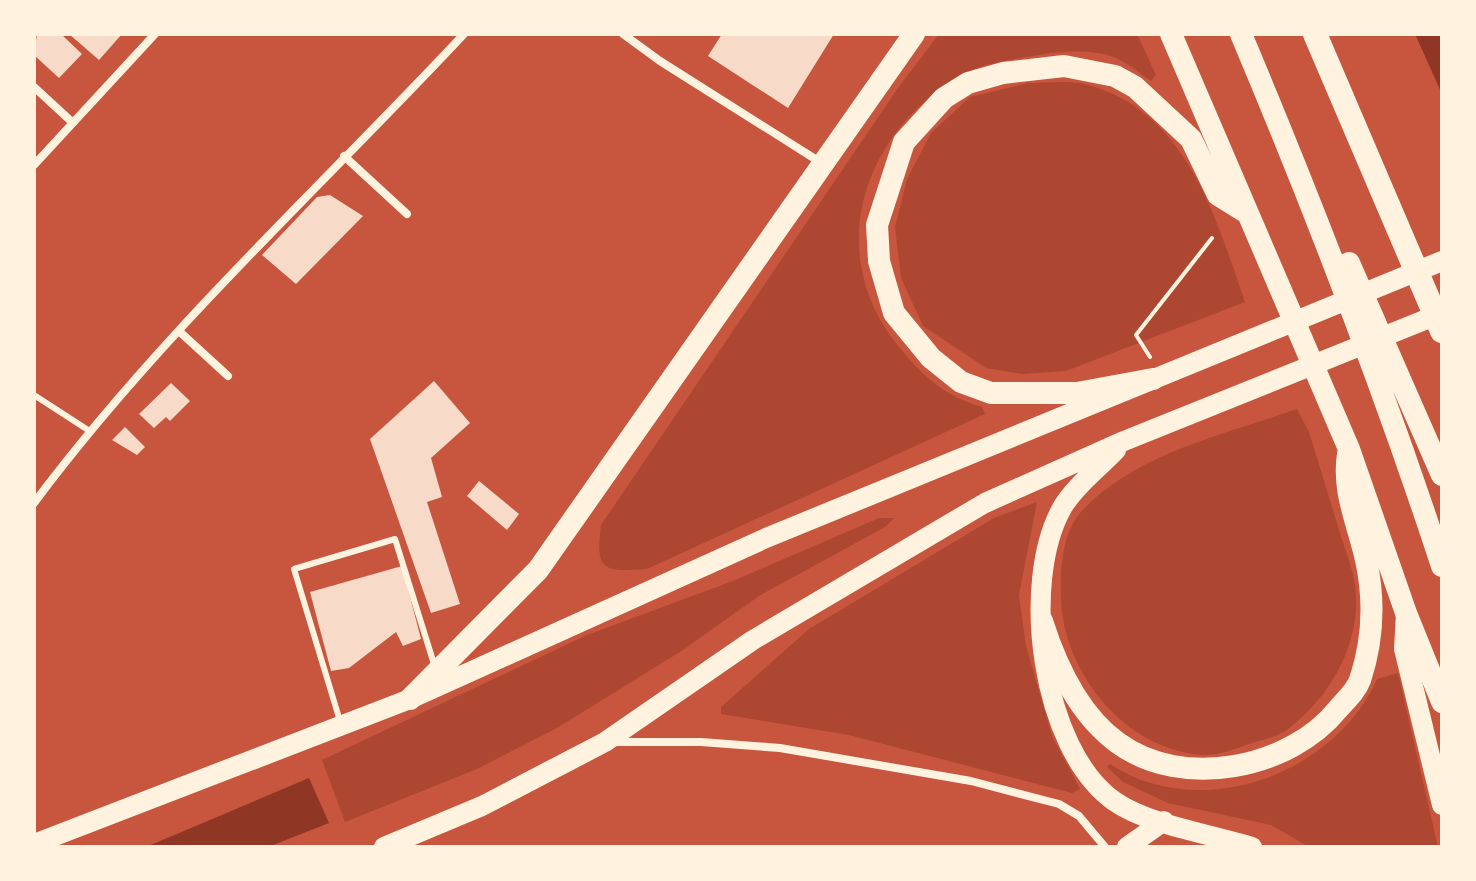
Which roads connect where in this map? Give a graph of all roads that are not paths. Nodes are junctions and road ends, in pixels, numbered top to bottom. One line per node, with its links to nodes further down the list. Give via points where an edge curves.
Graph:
1 (155, 34): 9 (street)
2 (464, 34): 10 (street)
3 (623, 34): 11 (street)
4 (914, 34): 11 (highway)
5 (1171, 34): 14 (highway)
6 (1241, 34): 13 (highway)
7 (1315, 34): 18 (highway)
8 (34, 87): 9 (street)
9 (72, 122): 12 (street)
10 (344, 156): 15 (street); 19 (street)
11 (822, 163): 31 (highway, via 538,570)
12 (34, 165)
13 (1313, 205): 26 (highway, via 1351,266); 28 (highway, via 1383,387)
14 (1247, 213): 21 (highway, via 1218,195 1191,139 1135,87 1115,76 1064,66 968,83 944,98 904,142 877,225 879,261 894,313 931,358 961,382 991,393 1077,393); 25 (highway)
15 (407, 214)
16 (1442, 261): 21 (main road)
17 (1442, 313): 24 (main road)
18 (1442, 331)
19 (180, 332): 20 (street); 23 (street)
20 (228, 376)
21 (1153, 379): 32 (main road, via 766,538)
22 (34, 395): 23 (lane)
23 (88, 430): 27 (street)
24 (1124, 441): 30 (main road, via 1063,506 1048,550); 35 (main road, via 930,533 753,640)
25 (1349, 449): 29 (highway); 30 (highway, via 1344,481 1366,561 1371,644 1358,685 1303,743 1224,770 1163,762 1119,745 1093,721 1053,654)
26 (1442, 475)
27 (34, 503)
28 (1442, 566)
29 (1406, 613): 33 (highway); 36 (main road, via 1404,649)
30 (1042, 621): 37 (main road, via 1043,664 1054,709 1074,754 1115,802)
31 (437, 672): 32 (highway); 34 (lane, via 395,539 294,569)
32 (410, 699): 34 (main road)
33 (1442, 702)
34 (341, 725): 38 (main road)
35 (605, 742): 39 (main road, via 482,806); 40 (street, via 780,748 971,781 1059,804 1079,816)
36 (1442, 805)
37 (1164, 821): 41 (main road); 42 (main road)
38 (34, 844)
39 (384, 847)
40 (1105, 847)
41 (1127, 847)
42 (1252, 847)

